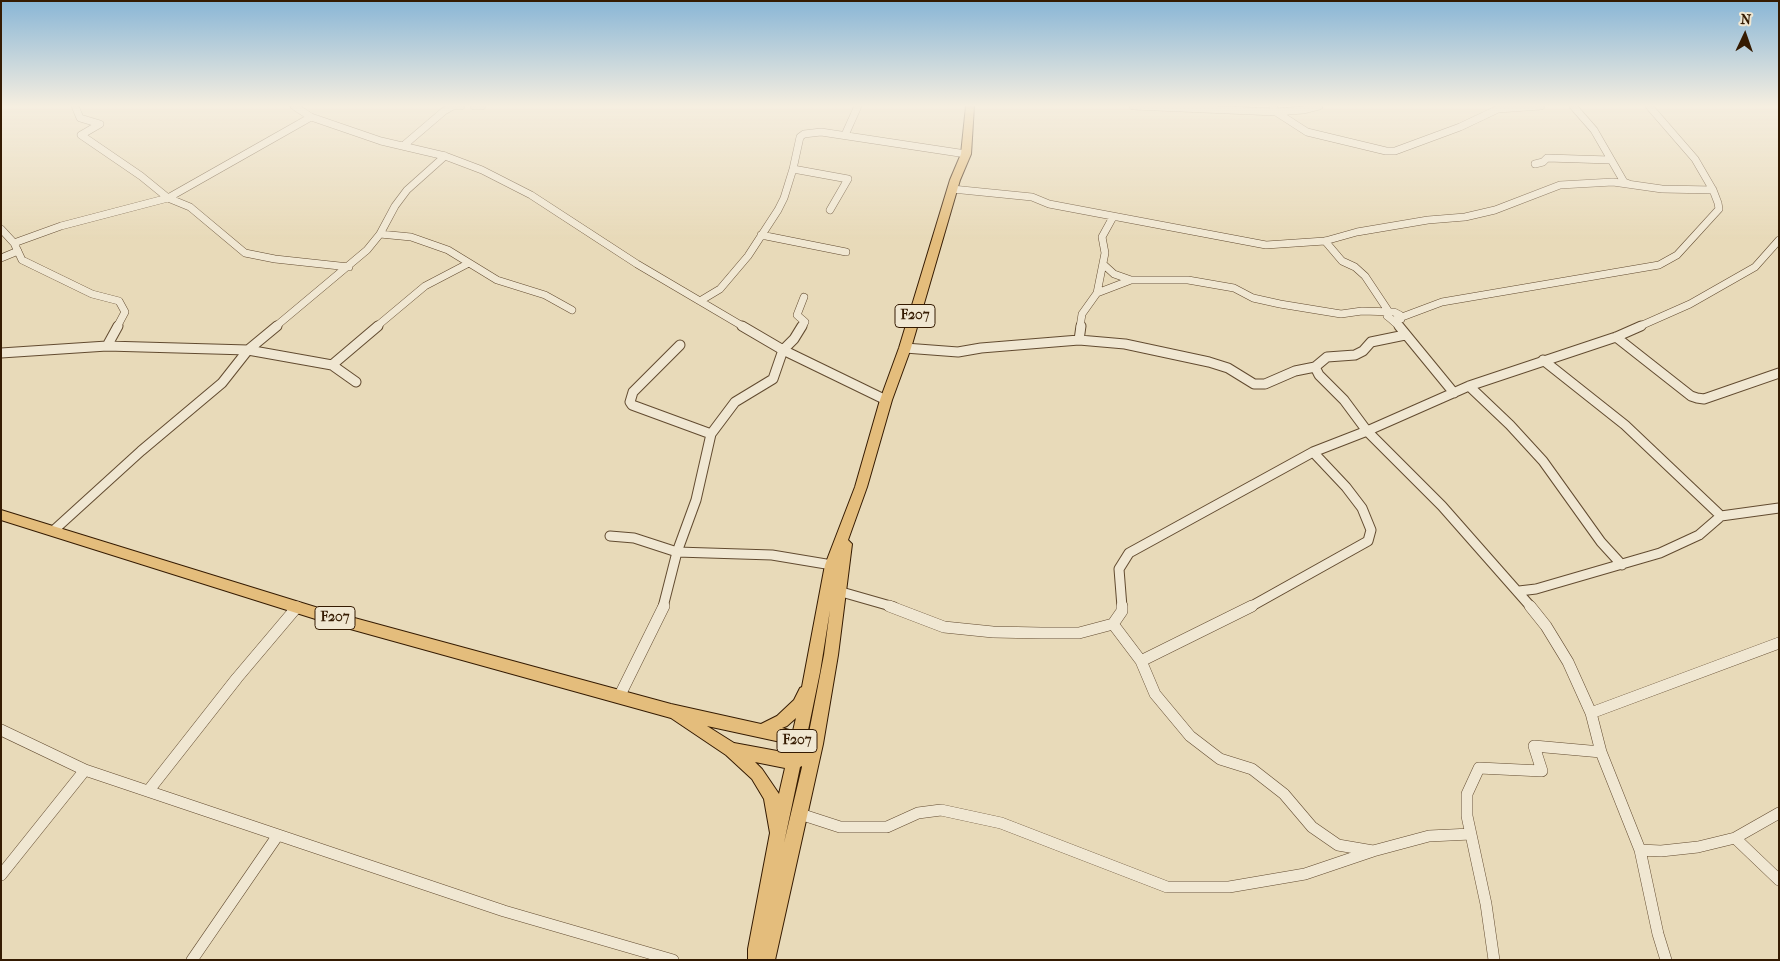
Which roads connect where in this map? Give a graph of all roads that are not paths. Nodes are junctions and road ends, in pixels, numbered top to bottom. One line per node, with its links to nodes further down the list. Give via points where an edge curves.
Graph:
1 (104, 151): 19 (street)
2 (251, 151): 19 (street)
3 (423, 151): 10 (street)
4 (797, 151): 13 (street)
5 (942, 151): 9 (street)
6 (966, 151): 9 (main road, F207)
7 (1605, 151): 11 (street)
8 (1688, 151): 18 (street)
9 (966, 154): 17 (main road, F207)
10 (445, 156): 23 (street, via 407,190); 37 (street, via 482,170 531,195 636,264)
11 (1610, 160): 12 (street, via 1547,158); 14 (street)
12 (1535, 164)
13 (793, 169): 20 (street, via 848,179); 24 (street, via 781,204)
14 (1621, 176): 15 (street, via 1620,180); 16 (street)
15 (1613, 182): 16 (street); 26 (street, via 1560,184 1495,210 1357,232)
16 (1629, 184): 18 (street, via 1662,189)
17 (952, 189): 21 (street, via 1032,197 1049,204); 47 (main road, F207)
18 (1713, 190): 40 (street, via 1719,209 1677,254 1659,266 1442,302)
19 (168, 198): 27 (street, via 62,226); 33 (street, via 190,207 245,253)
20 (830, 210)
21 (1114, 218): 26 (street, via 1266,245); 32 (street, via 1102,237)
22 (1, 228): 27 (street)
23 (380, 234): 31 (street, via 411,237 448,250); 33 (street)
24 (761, 235): 28 (street); 37 (street, via 720,289)
25 (1779, 240): 29 (street)
26 (1325, 241): 38 (street, via 1342,261 1365,276)
27 (16, 247): 30 (street); 46 (street, via 22,260 92,294 122,304 125,312)
28 (846, 252)
29 (1775, 252): 43 (street, via 1731,282 1690,304)
30 (1, 258)
31 (469, 262): 39 (street, via 497,280 545,296); 52 (street, via 425,286)
32 (1103, 264): 34 (street, via 1114,274); 35 (street)
33 (349, 267): 48 (street)
34 (1131, 280): 35 (street); 41 (street, via 1196,281 1234,288 1253,298 1326,313 1362,311)
35 (1097, 293): 44 (street, via 1082,314)
36 (804, 298): 49 (street, via 797,314 805,322)
37 (700, 301): 49 (street)
38 (1385, 304): 41 (street)
39 (572, 310)
40 (1420, 311): 41 (street)
41 (1393, 316): 42 (street)
42 (1405, 335): 53 (street, via 1371,342 1355,354 1327,357); 57 (street)
43 (1616, 337): 51 (street); 54 (street, via 1697,398 1704,399)
44 (1080, 340): 47 (street, via 958,352); 53 (street, via 1125,344 1209,362 1228,368 1254,384 1265,384 1295,371)
45 (680, 345): 60 (street, via 633,392 630,402)
46 (108, 346): 48 (street); 50 (street)
47 (905, 348): 58 (main road, F207)
48 (248, 350): 52 (street); 66 (street, via 222,383)
49 (783, 350): 58 (street); 60 (street, via 773,379 735,402)
50 (1, 354)
51 (1543, 360): 56 (street); 64 (street, via 1625,425)
52 (332, 365): 55 (street)
53 (1315, 367): 59 (street, via 1318,375 1344,400)
54 (1779, 373)
55 (356, 382)
56 (1469, 386): 57 (street); 70 (street, via 1543,460)
57 (1454, 393): 59 (street)
58 (886, 400): 65 (main road, F207)
59 (1368, 431): 61 (street); 72 (street)
60 (710, 434): 68 (street, via 696,500)
61 (1313, 452): 74 (street, via 1129,553 1119,569 1122,611); 76 (street, via 1346,487 1368,517 1371,530 1368,540 1239,613)
62 (1779, 508): 64 (street)
63 (1, 515): 66 (main road, F207)
64 (1721, 516): 70 (street, via 1699,535)
65 (848, 524): 69 (main road, F207); 71 (main road, F207)
66 (53, 531): 73 (main road, F207)
67 (610, 536): 68 (street, via 634,538)
68 (677, 552): 69 (street, via 772,554); 78 (street, via 664,605)
69 (832, 565): 77 (main road, F207)
70 (1622, 566): 72 (street)
71 (838, 591): 74 (street, via 897,608 944,627 993,632 1080,633); 86 (main road, F207, via 831,655)
72 (1520, 591): 80 (street, via 1568,662)
73 (297, 607): 78 (main road, F207); 88 (street)
74 (1113, 624): 76 (street)
75 (1779, 643): 80 (street)
76 (1141, 661): 96 (street, via 1156,694 1190,736 1220,759 1252,769 1284,794 1312,827 1338,845)
77 (814, 672): 82 (main road, via 799,705 782,721); 83 (main road, F207)
78 (619, 697): 79 (main road, F207)
79 (671, 711): 82 (main road, F207); 84 (main road, F207)
80 (1591, 713): 85 (street)
81 (1, 730): 87 (street)
82 (763, 730): 83 (main road, F207)
83 (798, 739): 86 (main road)
84 (731, 750): 86 (main road, F207); 94 (main road, via 757,774 772,797)
85 (1601, 752): 91 (street, via 1534,746 1542,771 1479,768 1467,794 1466,816); 95 (street)
86 (806, 757): 90 (main road, F207); 94 (main road, F207)
87 (85, 770): 88 (street); 97 (street)
88 (149, 790): 92 (street)
89 (1779, 813): 93 (street)
90 (800, 814): 96 (street, via 840,826 887,827 918,813 941,810 1001,823 1167,887 1228,887 1305,874); 102 (main road, F207)
91 (1471, 834): 96 (street, via 1429,836); 103 (street)
92 (278, 835): 99 (street); 100 (street, via 504,911)
93 (1736, 838): 95 (street, via 1698,847); 98 (street)
94 (777, 839): 101 (main road, F207)
95 (1640, 850): 104 (street)
96 (1373, 851)
97 (1, 875)
98 (1779, 880)
99 (192, 960)
100 (673, 960)
101 (757, 960)
102 (766, 960)
103 (1494, 960)
104 (1666, 960)

